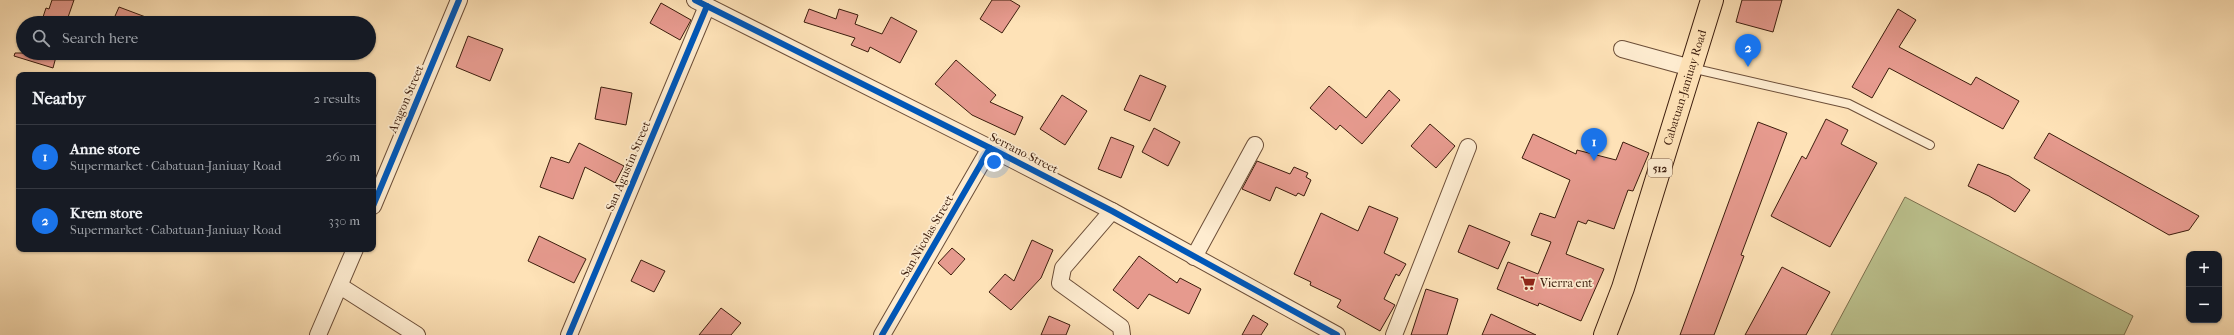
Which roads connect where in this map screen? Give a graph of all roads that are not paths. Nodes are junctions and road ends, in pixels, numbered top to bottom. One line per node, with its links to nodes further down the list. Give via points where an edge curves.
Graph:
1 (459, 0): 10 (street, Aragon Street)
2 (1712, 0): 5 (main road, Cabatuan-Janiuay Road / 512)
3 (701, 3): 9 (street, Serrano Street); 17 (street, San Agustin Street)
4 (1622, 49): 5 (street)
5 (1691, 68): 7 (lane, via 1849,104); 22 (main road, Cabatuan-Janiuay Road / 512, via 1623,288)
6 (1256, 145): 13 (street)
7 (1930, 145)
8 (1468, 146): 21 (street)
9 (990, 148): 11 (street, Serrano Street); 18 (street, San Nicolas Street)
10 (376, 199)
11 (1112, 211): 13 (street, Serrano Street); 19 (street, via 1063,268 1060,283 1121,327)
12 (354, 252): 14 (street)
13 (1194, 257): 20 (street, Serrano Street)
14 (340, 286): 15 (street); 16 (street)
15 (318, 335)
16 (417, 335)
17 (569, 335)
18 (882, 335)
19 (1122, 335)
20 (1336, 335)
21 (1394, 335)
22 (1605, 335)

